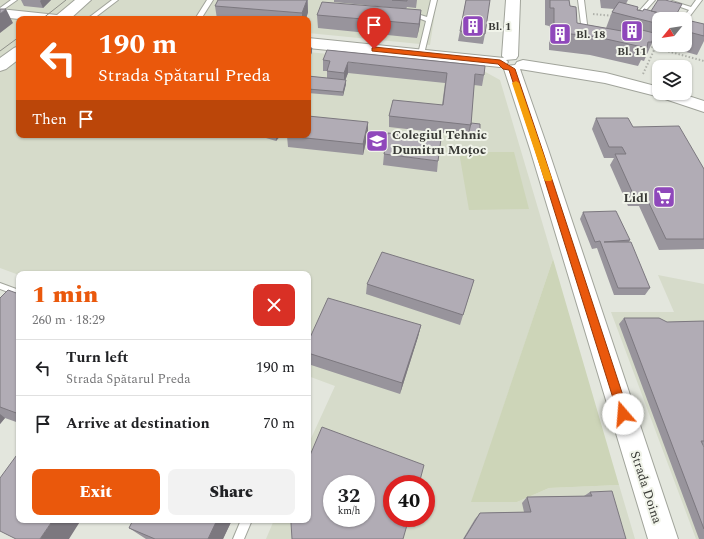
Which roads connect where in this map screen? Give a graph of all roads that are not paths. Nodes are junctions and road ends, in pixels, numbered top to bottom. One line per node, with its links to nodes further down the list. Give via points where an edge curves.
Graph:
1 (14, 0): 12 (lane)
2 (84, 0): 16 (street)
3 (115, 0): 17 (lane)
4 (210, 0): 18 (lane)
5 (434, 0): 20 (lane)
6 (513, 0): 25 (street, Strada Doina)
7 (581, 0): 21 (lane)
8 (652, 0): 19 (lane)
9 (664, 0): 11 (lane)
10 (699, 0): 11 (lane)
11 (692, 9): 13 (lane)
12 (0, 12): 15 (street)
13 (690, 12)
14 (401, 14): 20 (lane, via 420,16)
15 (33, 16)
16 (64, 16)
17 (94, 16)
18 (200, 16)
19 (636, 18)
20 (429, 20): 24 (lane)
21 (585, 32)
22 (311, 43): 24 (street)
23 (16, 54): 26 (street)
24 (421, 54): 25 (street)
25 (511, 63): 27 (street, via 574,72); 34 (street, Strada Doina)
26 (0, 66)
27 (652, 90)
28 (682, 100): 29 (street)
29 (704, 107)
30 (0, 286): 31 (lane)
31 (16, 292)
32 (246, 523): 33 (lane)
33 (238, 539)
34 (664, 539)

